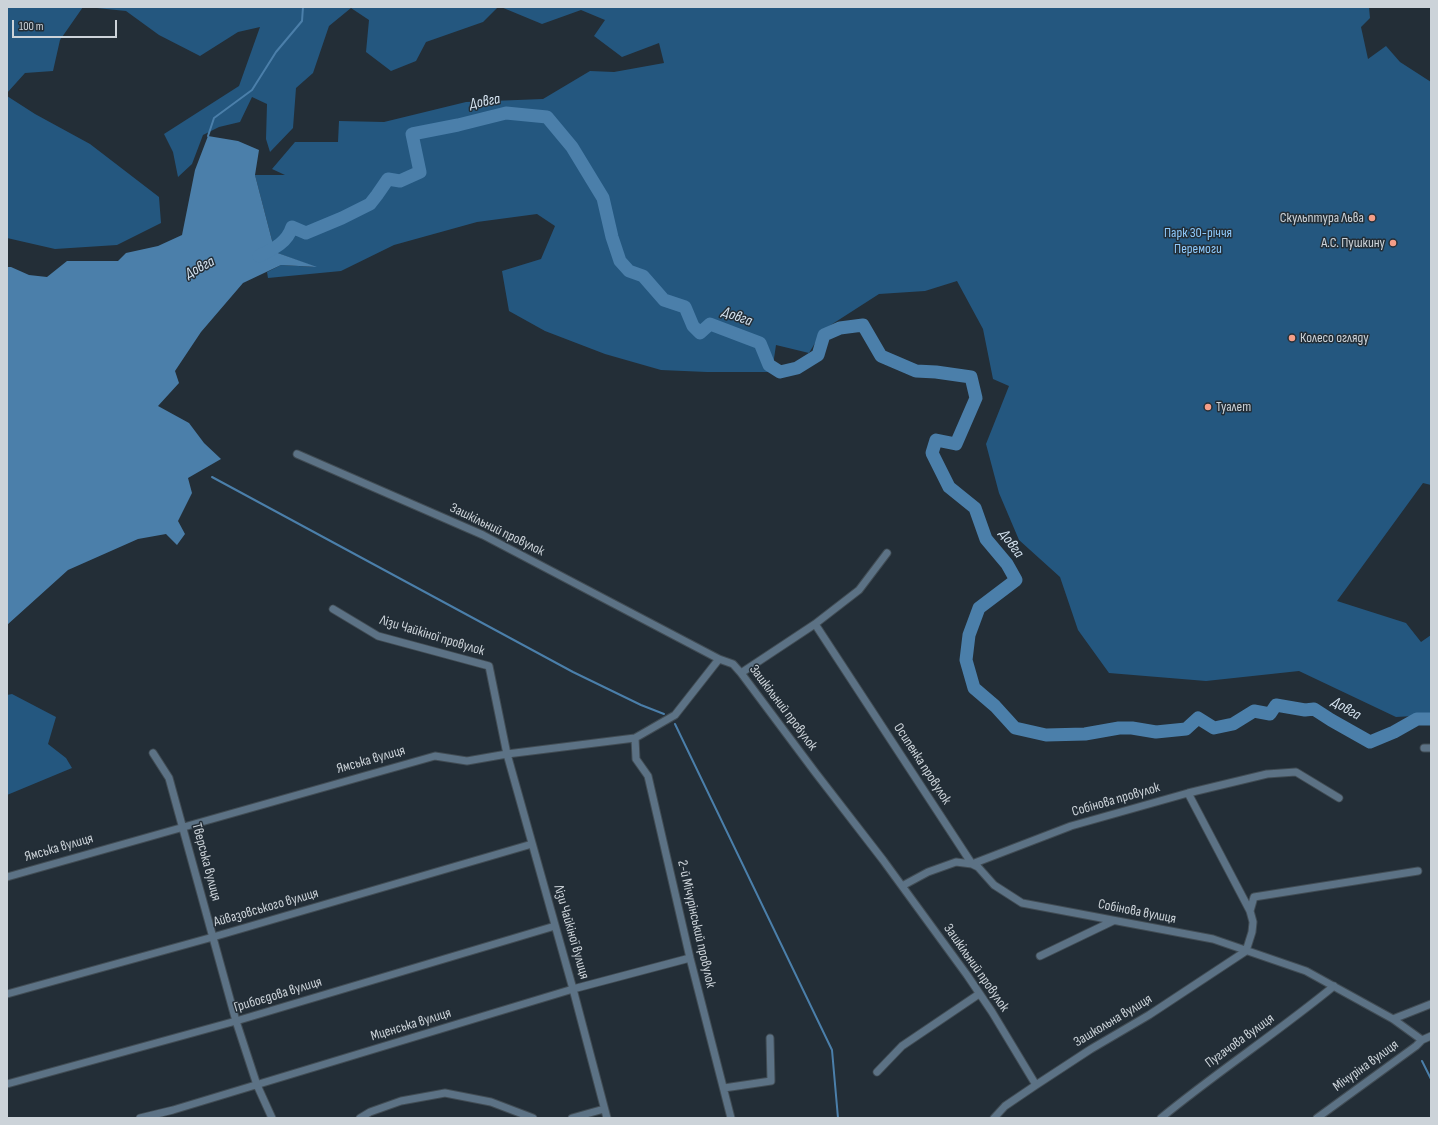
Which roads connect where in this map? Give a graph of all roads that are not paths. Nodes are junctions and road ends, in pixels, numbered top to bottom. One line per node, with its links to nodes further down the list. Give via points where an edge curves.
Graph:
1 (297, 454): 5 (street, Зашкільний провулок, via 483,535)
2 (887, 553): 4 (street, via 859,590)
3 (333, 609): 9 (street, Лізи Чайкіної провулок, via 378,636 489,666)
4 (815, 624): 6 (street); 14 (street, Осипенка провулок)
5 (718, 659): 6 (street, Зашкільний провулок, via 733,664); 7 (street, Ямська вулиця, via 675,715)
6 (741, 673): 17 (street, Зашкільний провулок)
7 (635, 738): 9 (street, Ямська вулиця); 25 (street, 2-й Мічурінський провулок, via 636,759 648,776)
8 (153, 753): 12 (street, Тверська вулиця, via 169,778)
9 (508, 754): 12 (street, Ямська вулиця, via 467,761 435,756); 13 (street, Лізи Чайкіної вулиця)
10 (1188, 792): 11 (street, Собінова провулок, via 1267,774 1296,772); 14 (street, Собінова провулок, via 1071,826); 19 (street)
11 (1339, 798)
12 (183, 827): 16 (street, Ямська вулиця); 22 (street, Тверська вулиця)
13 (532, 844): 21 (street, Лізи Чайкіної вулиця); 22 (street, Айвазовського вулиця)
14 (972, 864): 17 (street, Собінова провулок, via 956,862 928,872); 18 (street, Осипенка провулок, via 994,885)
15 (1418, 871): 19 (street, via 1254,896)
16 (7, 877)
17 (902, 886): 29 (street, Зашкільний провулок)
18 (1022, 903): 20 (street, Собінова вулиця)
19 (1250, 911): 23 (street, via 1253,922)
20 (1114, 920): 23 (street, Собінова вулиця, via 1212,939); 24 (street)
21 (555, 926): 27 (street, Лізи Чайкіної вулиця); 32 (street, Грибоєдова вулиця)
22 (213, 937): 28 (street, Айвазовського вулиця); 32 (street, Тверська вулиця)
23 (1246, 951): 26 (street, via 1306,971); 39 (street, Зашкольна вулиця)
24 (1040, 956)
25 (690, 958): 27 (street, Мценська вулиця); 40 (street, 2-й Мічурінський провулок)
26 (1334, 986): 31 (street); 50 (street, Пугачова вулиця)
27 (573, 990): 38 (street, Мценська вулиця); 41 (street, Лізи Чайкіної вулиця)
28 (7, 994)
29 (979, 994): 36 (street, via 902,1046); 39 (street, Зашкільний провулок)
30 (1431, 1004): 31 (street)
31 (1393, 1019): 35 (street)
32 (236, 1021): 37 (street, Грибоєдова вулиця); 38 (street, Тверська вулиця)
33 (1431, 1036): 35 (street, Мічуріна вулиця)
34 (770, 1038): 40 (street, via 771,1081)
35 (1422, 1040): 51 (street, Мічуріна вулиця)
36 (877, 1072)
37 (7, 1084)
38 (257, 1085): 43 (street, Мценська вулиця); 44 (street, Тверська вулиця)
39 (1036, 1085): 42 (street, Зашкольна вулиця, via 1005,1106)
40 (724, 1088): 49 (street, 2-й Мічурінський провулок)
41 (604, 1109): 47 (street); 48 (street, Лізи Чайкіної вулиця)
42 (994, 1117)
43 (140, 1118)
44 (272, 1118)
45 (360, 1118): 46 (street, via 400,1101 445,1093 491,1102)
46 (533, 1118)
47 (572, 1118)
48 (607, 1118)
49 (731, 1118)
50 (1161, 1118)
51 (1317, 1118)

